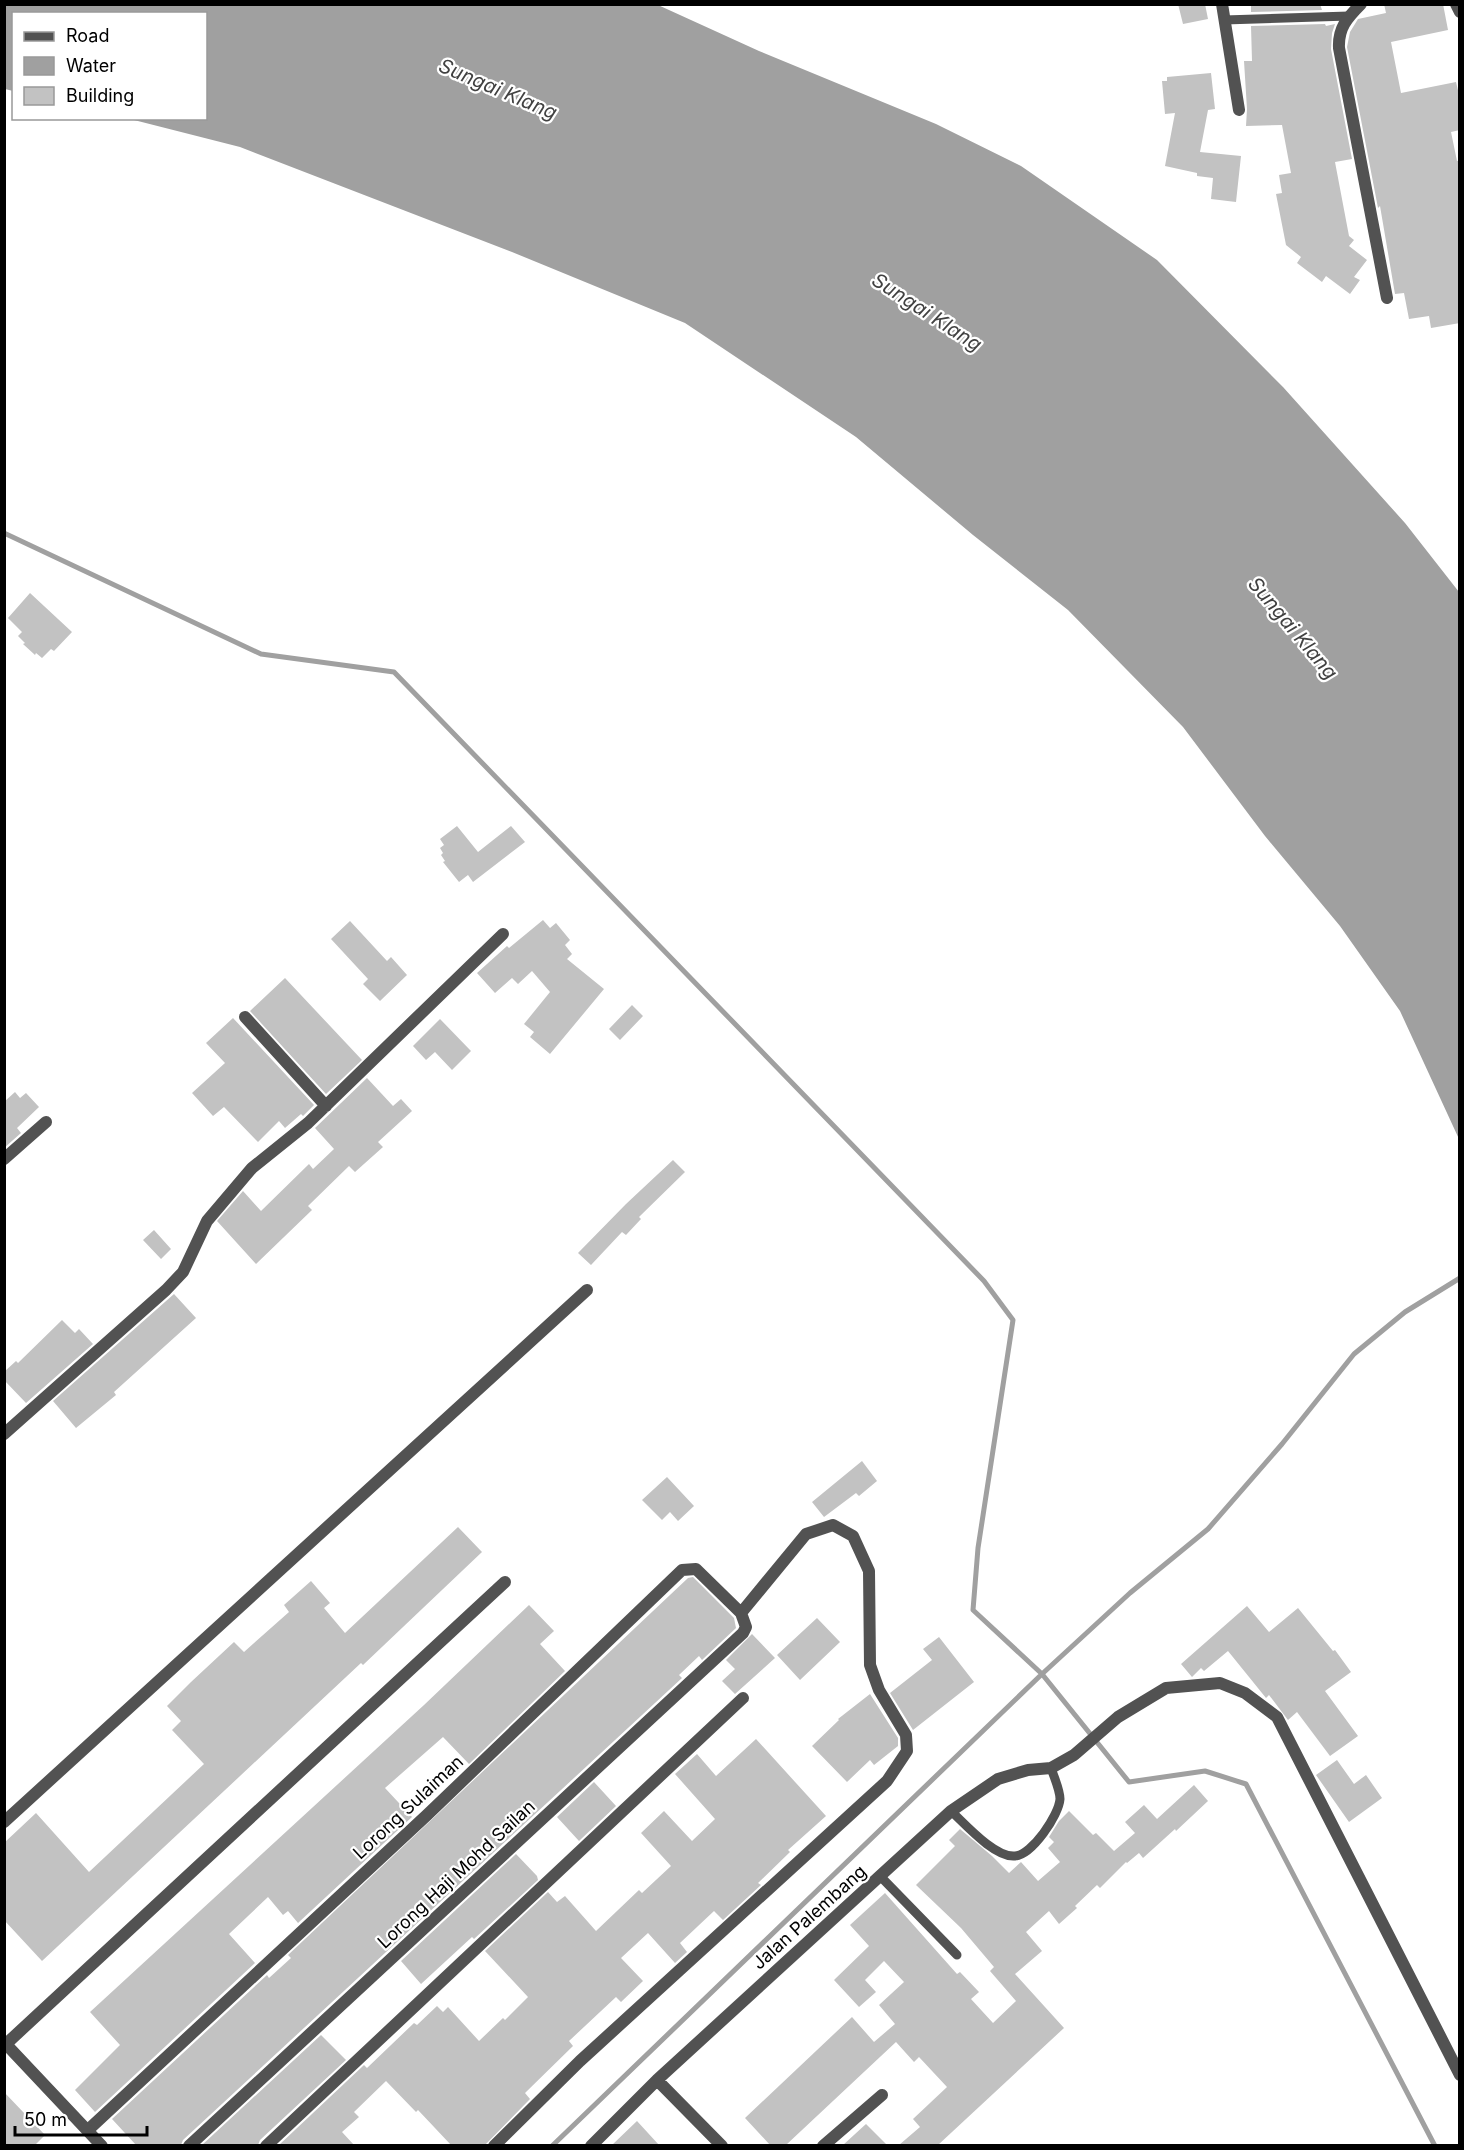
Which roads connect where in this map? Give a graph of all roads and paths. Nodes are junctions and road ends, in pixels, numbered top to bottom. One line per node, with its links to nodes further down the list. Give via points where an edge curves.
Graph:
1 (1222, 4): 6 (street)
2 (1361, 4): 5 (street)
3 (1456, 4): 4 (street)
4 (1460, 12)
5 (1349, 16): 6 (lane); 8 (street, via 1338,36 1339,48)
6 (1224, 20): 7 (street)
7 (1239, 110)
8 (1387, 298)
9 (502, 934): 11 (street)
10 (245, 1017): 11 (street)
11 (326, 1106): 15 (street, via 252,1168 207,1221 183,1272 166,1290)
12 (46, 1122): 13 (street)
13 (4, 1160)
14 (587, 1290): 22 (street)
15 (4, 1434)
16 (505, 1582): 25 (street)
17 (741, 1613): 18 (street, Lorong Sulaiman); 29 (street, Lorong Sulaiman, via 696,1569 682,1570 427,1815); 33 (street, via 806,1534 833,1525 853,1536 869,1571 870,1665 879,1690 906,1735 907,1751 887,1781 580,2061)
18 (746, 1627): 31 (street, Lorong Haji Mohd Sailan)
19 (743, 1698): 32 (street)
20 (1051, 1768): 21 (street, Jalan Palembang, via 998,1779); 21 (lane, via 1060,1798 1056,1812 1037,1841 1023,1853 1001,1853); 26 (street, Jalan Palembang, via 1074,1755 1118,1717 1166,1688 1220,1683 1245,1693 1277,1718)
21 (951, 1811): 23 (street, Jalan Palembang)
22 (4, 1822)
23 (880, 1876): 24 (lane); 27 (street, Jalan Palembang)
24 (957, 1955)
25 (5, 2043): 29 (street)
26 (1460, 2075)
27 (657, 2080): 34 (street, Jalan Palembang); 35 (street)
28 (882, 2095): 36 (street)
29 (88, 2130): 30 (street)
30 (102, 2145)
31 (189, 2145)
32 (266, 2145)
33 (494, 2145)
34 (591, 2145)
35 (722, 2145)
36 (824, 2145)

